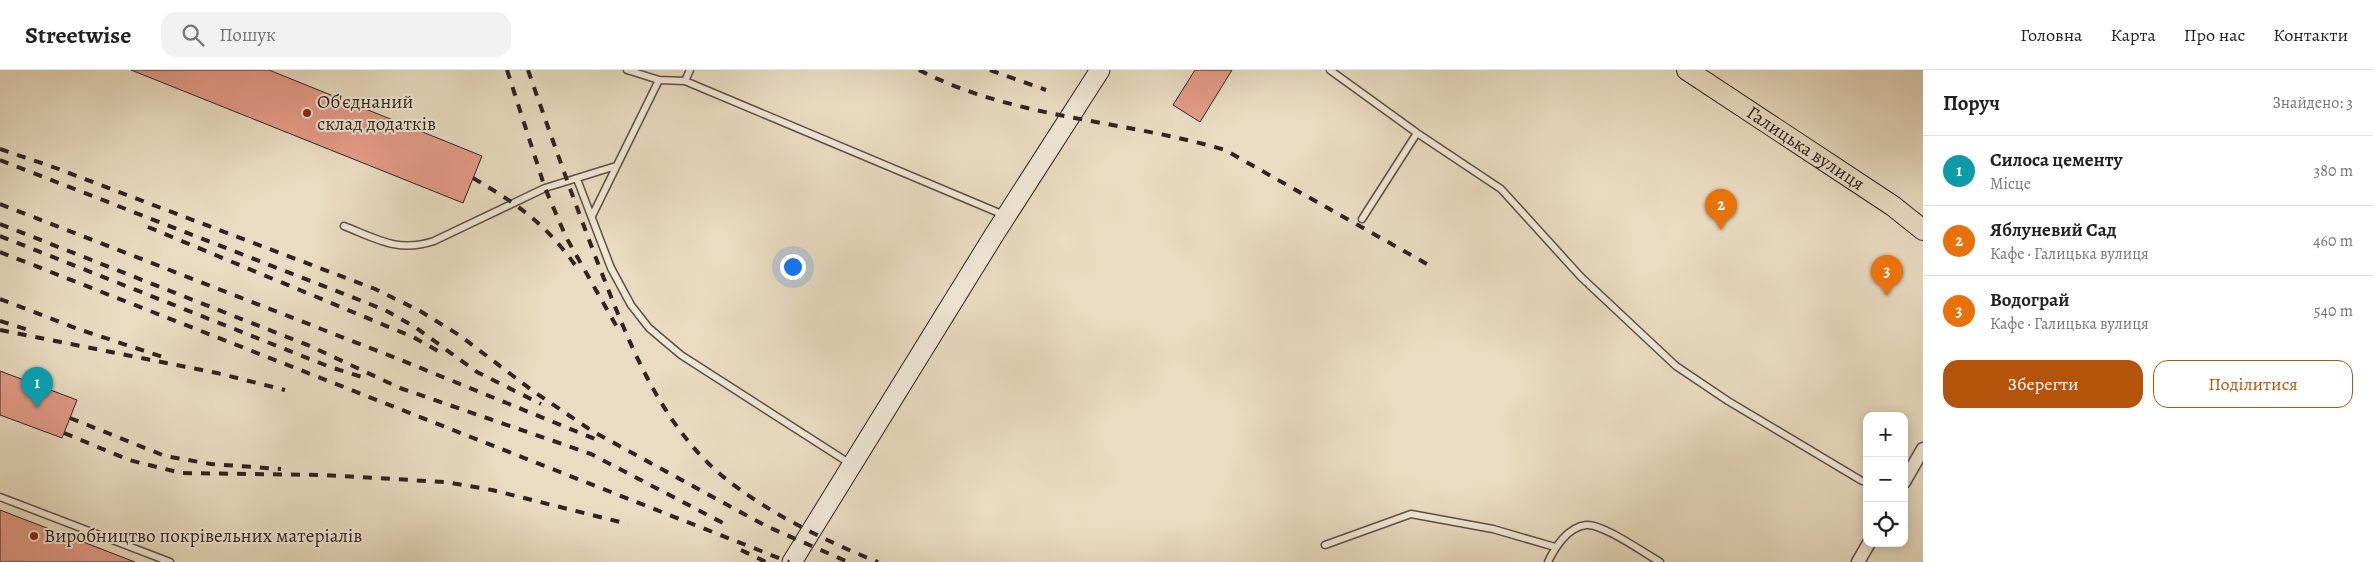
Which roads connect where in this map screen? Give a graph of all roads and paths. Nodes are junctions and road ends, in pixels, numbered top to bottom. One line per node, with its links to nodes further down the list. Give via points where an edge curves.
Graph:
1 (627, 70): 6 (lane)
2 (690, 70): 7 (lane)
3 (1100, 70): 12 (street)
4 (1330, 70): 8 (lane)
5 (1687, 70): 15 (main road, Галицька вулиця, via 1893,206)
6 (659, 80): 7 (lane); 9 (lane)
7 (685, 81): 12 (lane)
8 (1417, 134): 13 (lane); 19 (lane, via 1502,189 1582,277 1676,366)
9 (616, 166): 10 (lane); 11 (lane)
10 (577, 179): 11 (lane); 14 (lane, via 545,188 418,246 401,247)
11 (592, 216): 17 (lane, via 615,275 631,305 649,328 681,355)
12 (1007, 216): 17 (street)
13 (1362, 219)
14 (344, 226)
15 (1923, 230)
16 (1923, 449): 18 (street)
17 (851, 464): 25 (street)
18 (1908, 475)
19 (1862, 481)
20 (0, 497): 24 (lane)
21 (1325, 545): 22 (lane, via 1410,514 1492,529)
22 (1555, 547): 26 (lane); 27 (lane, via 1574,529 1587,524)
23 (1867, 547): 28 (street)
24 (170, 562)
25 (792, 562)
26 (1548, 562)
27 (1660, 562)
28 (1858, 562)

